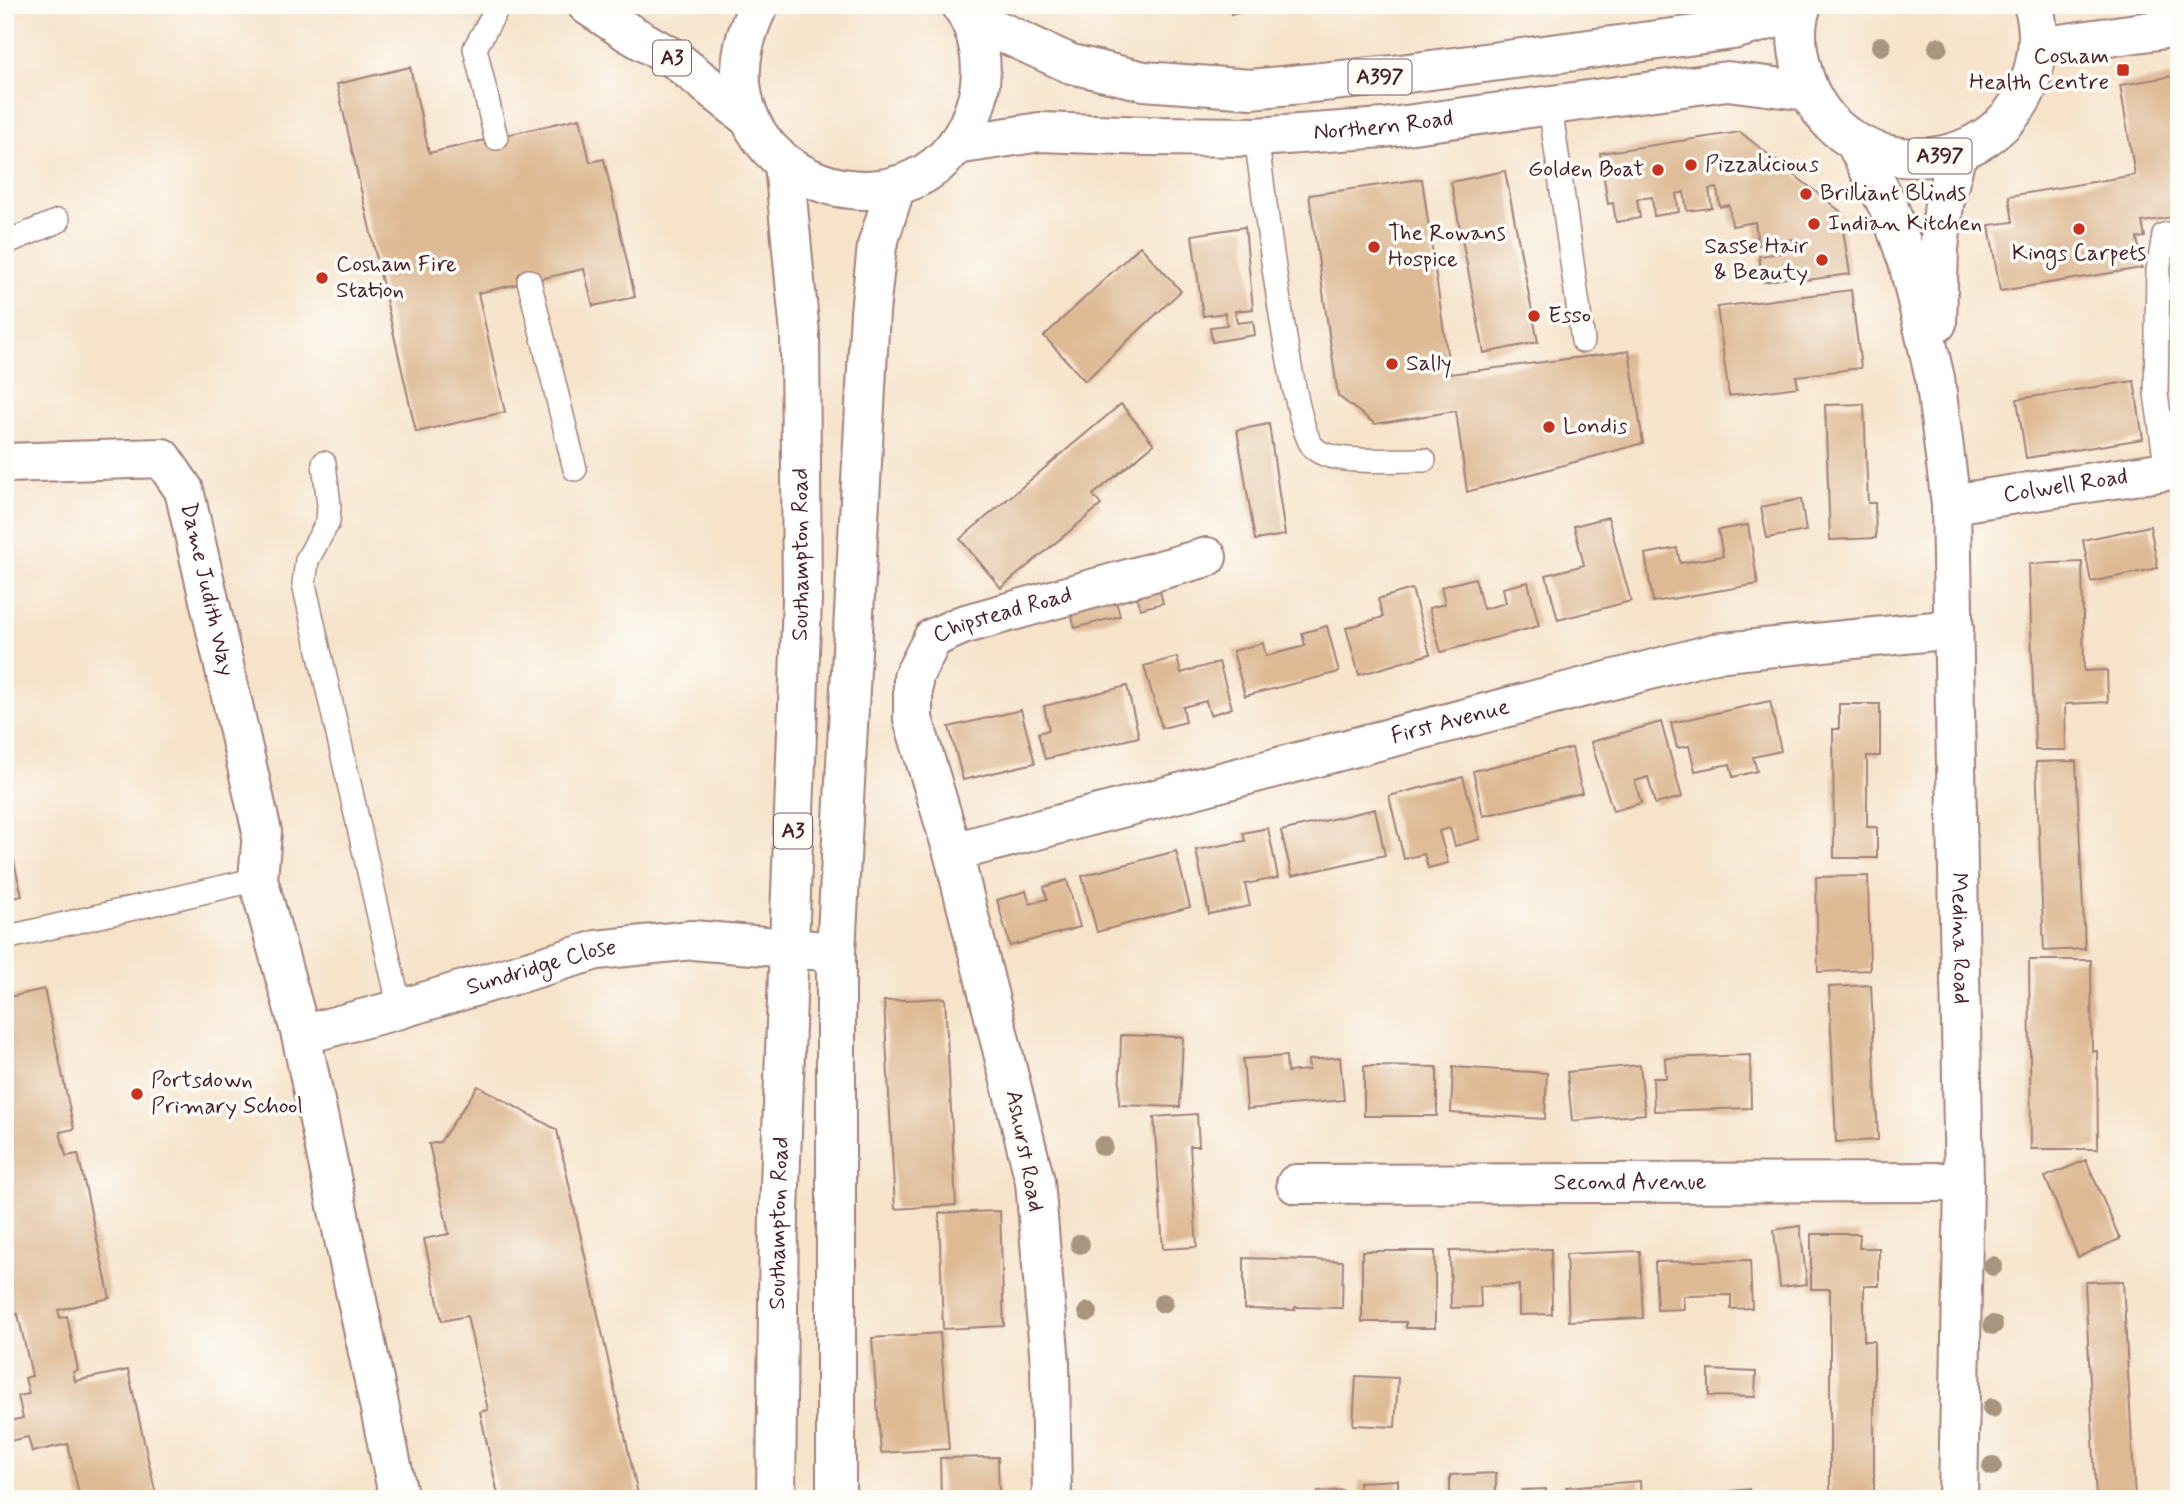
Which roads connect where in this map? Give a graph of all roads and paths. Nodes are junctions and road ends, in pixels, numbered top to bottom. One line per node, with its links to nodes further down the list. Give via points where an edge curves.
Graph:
1 (499, 5): 12 (lane, via 475,48)
2 (587, 5): 11 (street, A3, via 676,60)
3 (759, 5): 11 (street, A3, via 747,29 741,59 742,90)
4 (2033, 5): 8 (street, A397)
5 (1801, 8): 6 (street, A397, via 1733,30 1251,89 1144,81 1071,64); 9 (street, A397, via 1797,52)
6 (965, 11): 15 (street, A3, via 980,49 981,83 973,116)
7 (2179, 27): 8 (street)
8 (2038, 47): 16 (street, A397, via 2031,81 2014,112 1989,137)
9 (1808, 91): 10 (street, Northern Road / A397, via 1727,81); 14 (street, A397, via 1828,120)
10 (1550, 105): 13 (street, Northern Road / A397, via 1384,128); 23 (lane)
11 (750, 119): 17 (street, A3, via 765,144)
12 (496, 138)
13 (1256, 138): 15 (street, Northern Road / A397, via 1040,132); 25 (lane, via 1292,380 1304,429 1314,447 1335,458)
14 (1855, 142): 16 (street, A397, via 1888,156 1923,160); 24 (street, Medina Road, via 1889,208 1908,262)
15 (956, 145): 18 (street, A3, via 929,170)
16 (1957, 153): 24 (street, Medina Road, via 1939,249)
17 (785, 164): 18 (street, A3, via 819,184 857,191); 36 (street, Southampton Road / A3, via 800,334 802,599)
18 (896, 186): 37 (street, A3, via 877,246 870,312)
19 (58, 221): 21 (lane)
20 (2179, 232): 29 (lane, via 2164,235 2158,271 2156,394)
21 (5, 243)
22 (529, 281): 28 (lane)
23 (1583, 341)
24 (1935, 378): 30 (street, Medina Road)
25 (1424, 460)
26 (5, 463): 34 (street, Dame Judith Way, via 162,458 184,490 262,832)
27 (324, 463): 38 (lane, via 328,522 307,559 304,584)
28 (575, 469)
29 (2173, 470): 30 (street, Colwell Road)
30 (1951, 504): 32 (street, Medina Road)
31 (1207, 558): 33 (street, Chipstead Road, via 981,619 933,639 913,677 913,719)
32 (1954, 629): 33 (street, First Avenue, via 1715,653); 40 (street, Medina Road)
33 (953, 852): 45 (street, Ashurst Road, via 1035,1181 1050,1364)
34 (258, 879): 35 (lane); 39 (street)
35 (5, 938)
36 (789, 947): 37 (street); 38 (street, Sundridge Close, via 692,940 597,950); 43 (street, Southampton Road / A3, via 779,1212)
37 (836, 952): 44 (street, A3)
38 (400, 1009): 39 (street, Sundridge Close)
39 (301, 1035): 42 (street)
40 (1964, 1182): 41 (street, Second Avenue); 46 (street, Medina Road)
41 (1296, 1184)
42 (399, 1499)
43 (776, 1499)
44 (836, 1499)
45 (1052, 1499)
46 (1958, 1499)

